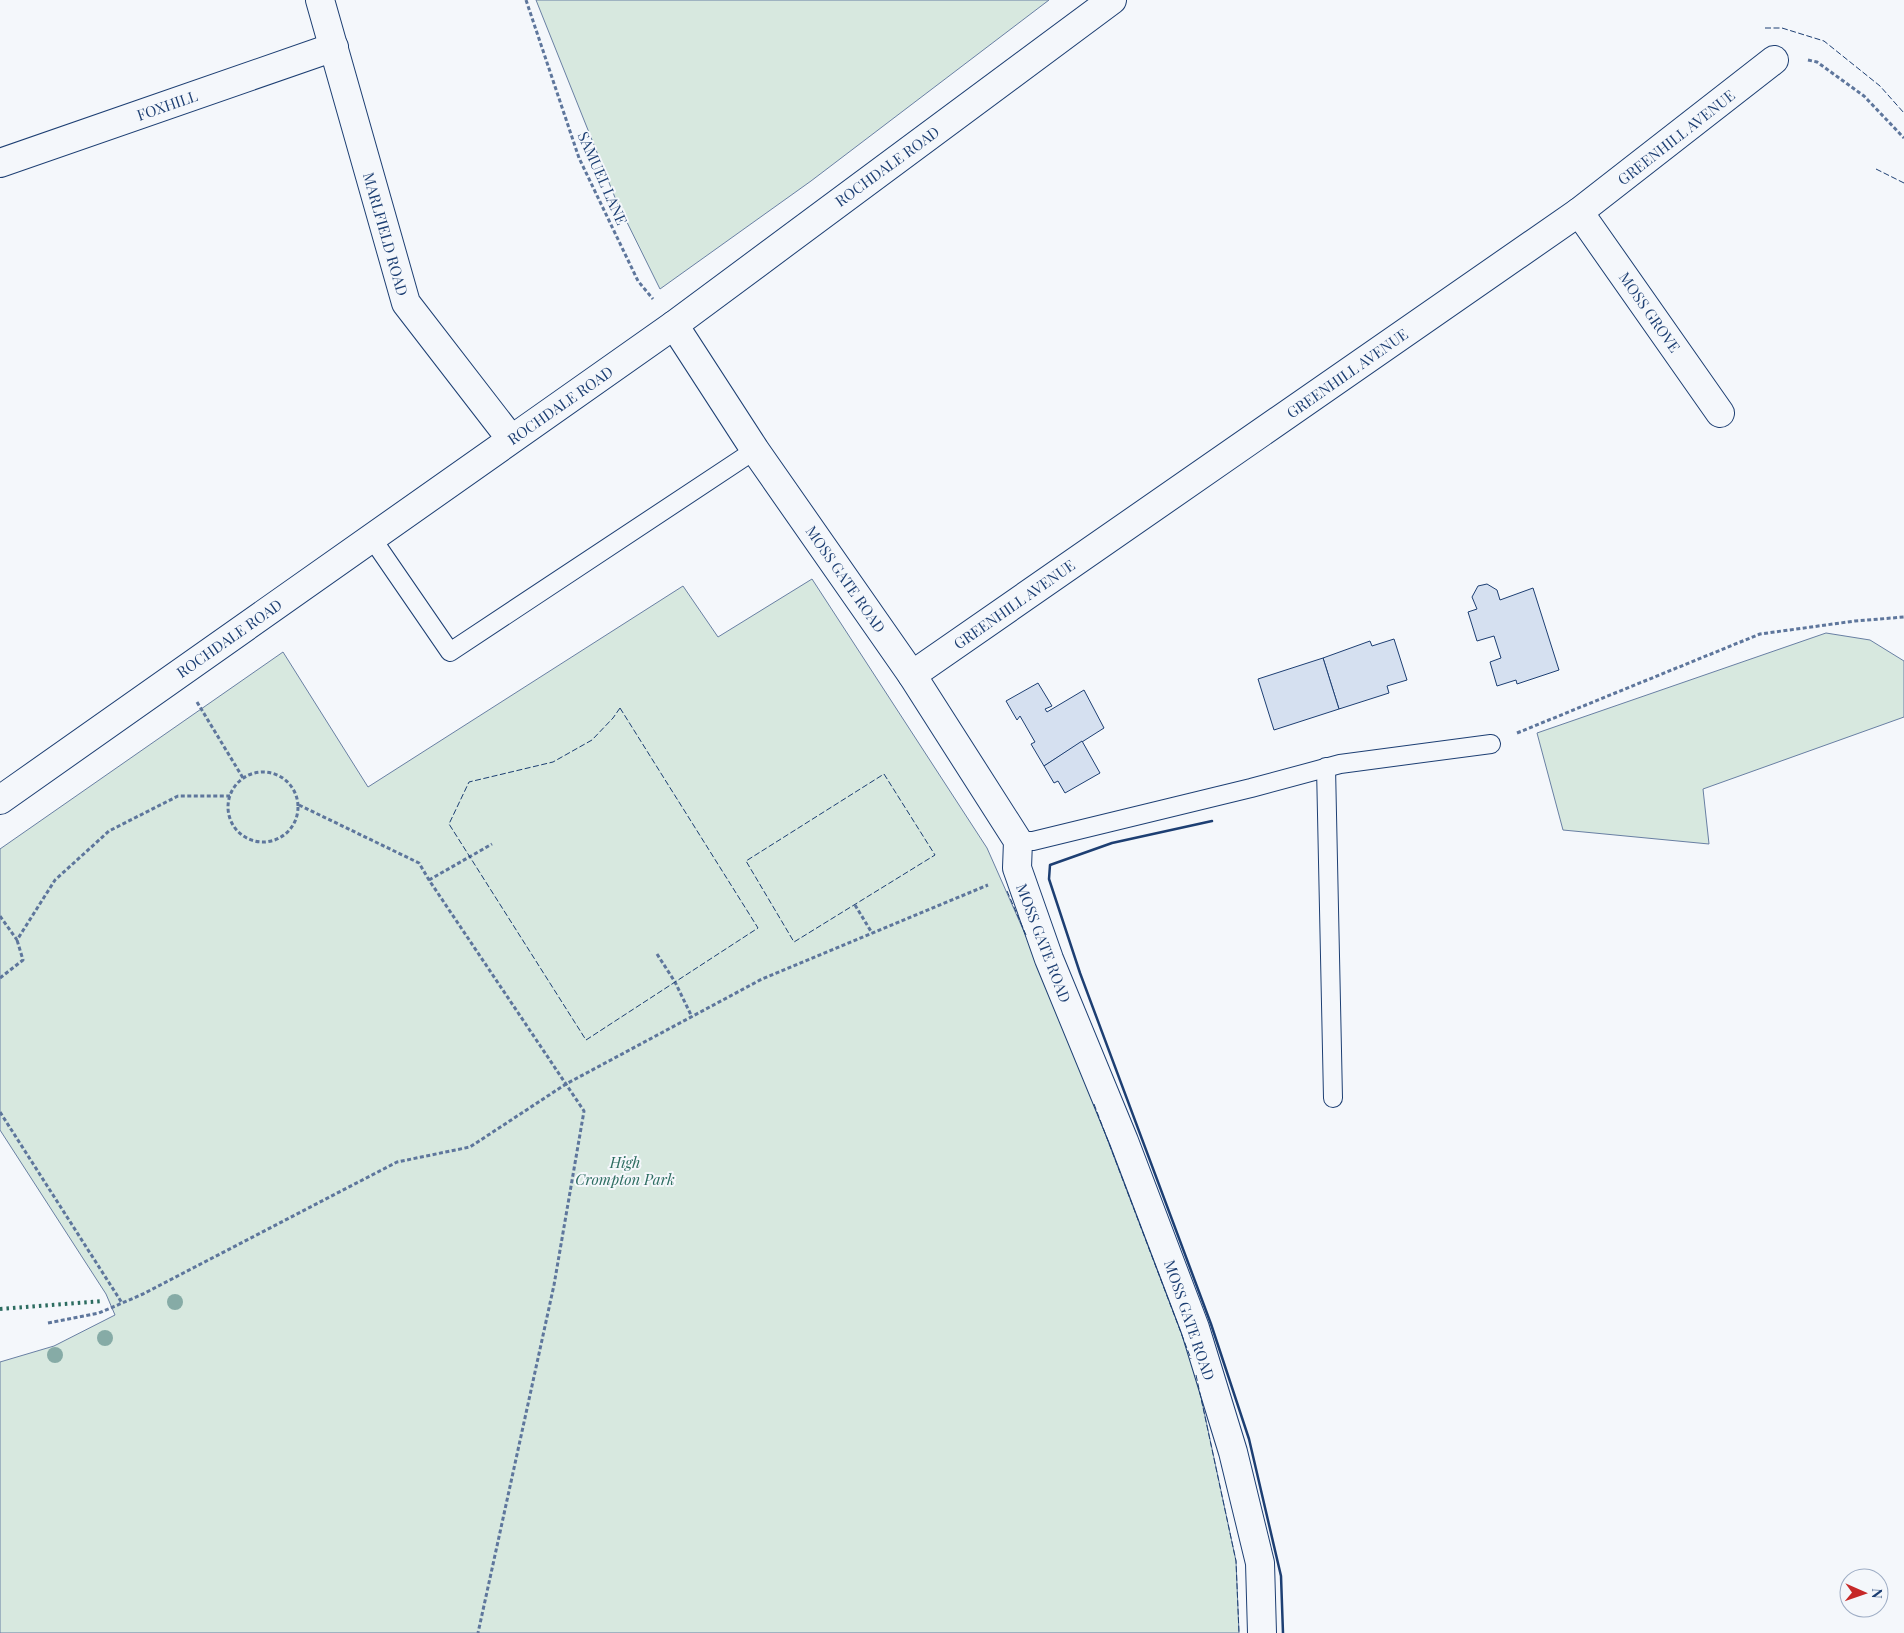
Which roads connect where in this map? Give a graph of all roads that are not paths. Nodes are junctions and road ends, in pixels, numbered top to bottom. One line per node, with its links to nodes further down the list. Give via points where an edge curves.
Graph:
1 (320, 0): 3 (street, MARLFIELD ROAD)
2 (1112, 0): 7 (street, ROCHDALE ROAD)
3 (334, 47): 5 (street, FOXHILL); 9 (street, MARLFIELD ROAD, via 406,303)
4 (1774, 60): 6 (street, GREENHILL AVENUE)
5 (0, 163)
6 (1579, 212): 8 (street, MOSS GROVE); 12 (street, GREENHILL AVENUE)
7 (674, 324): 9 (street, ROCHDALE ROAD); 10 (street, MOSS GATE ROAD)
8 (1720, 413)
9 (511, 439): 11 (street, ROCHDALE ROAD)
10 (755, 450): 11 (lane, via 450,652); 12 (street, MOSS GATE ROAD)
11 (371, 537): 15 (street, ROCHDALE ROAD)
12 (912, 675): 16 (street, MOSS GATE ROAD)
13 (1492, 744): 14 (lane)
14 (1326, 767): 16 (lane, via 1033,841); 17 (lane)
15 (0, 800)
16 (1018, 840): 18 (street, MOSS GATE ROAD, via 1017,868 1049,959 1124,1141 1195,1328 1234,1452 1260,1562)
17 (1333, 1098)
18 (1262, 1633)

